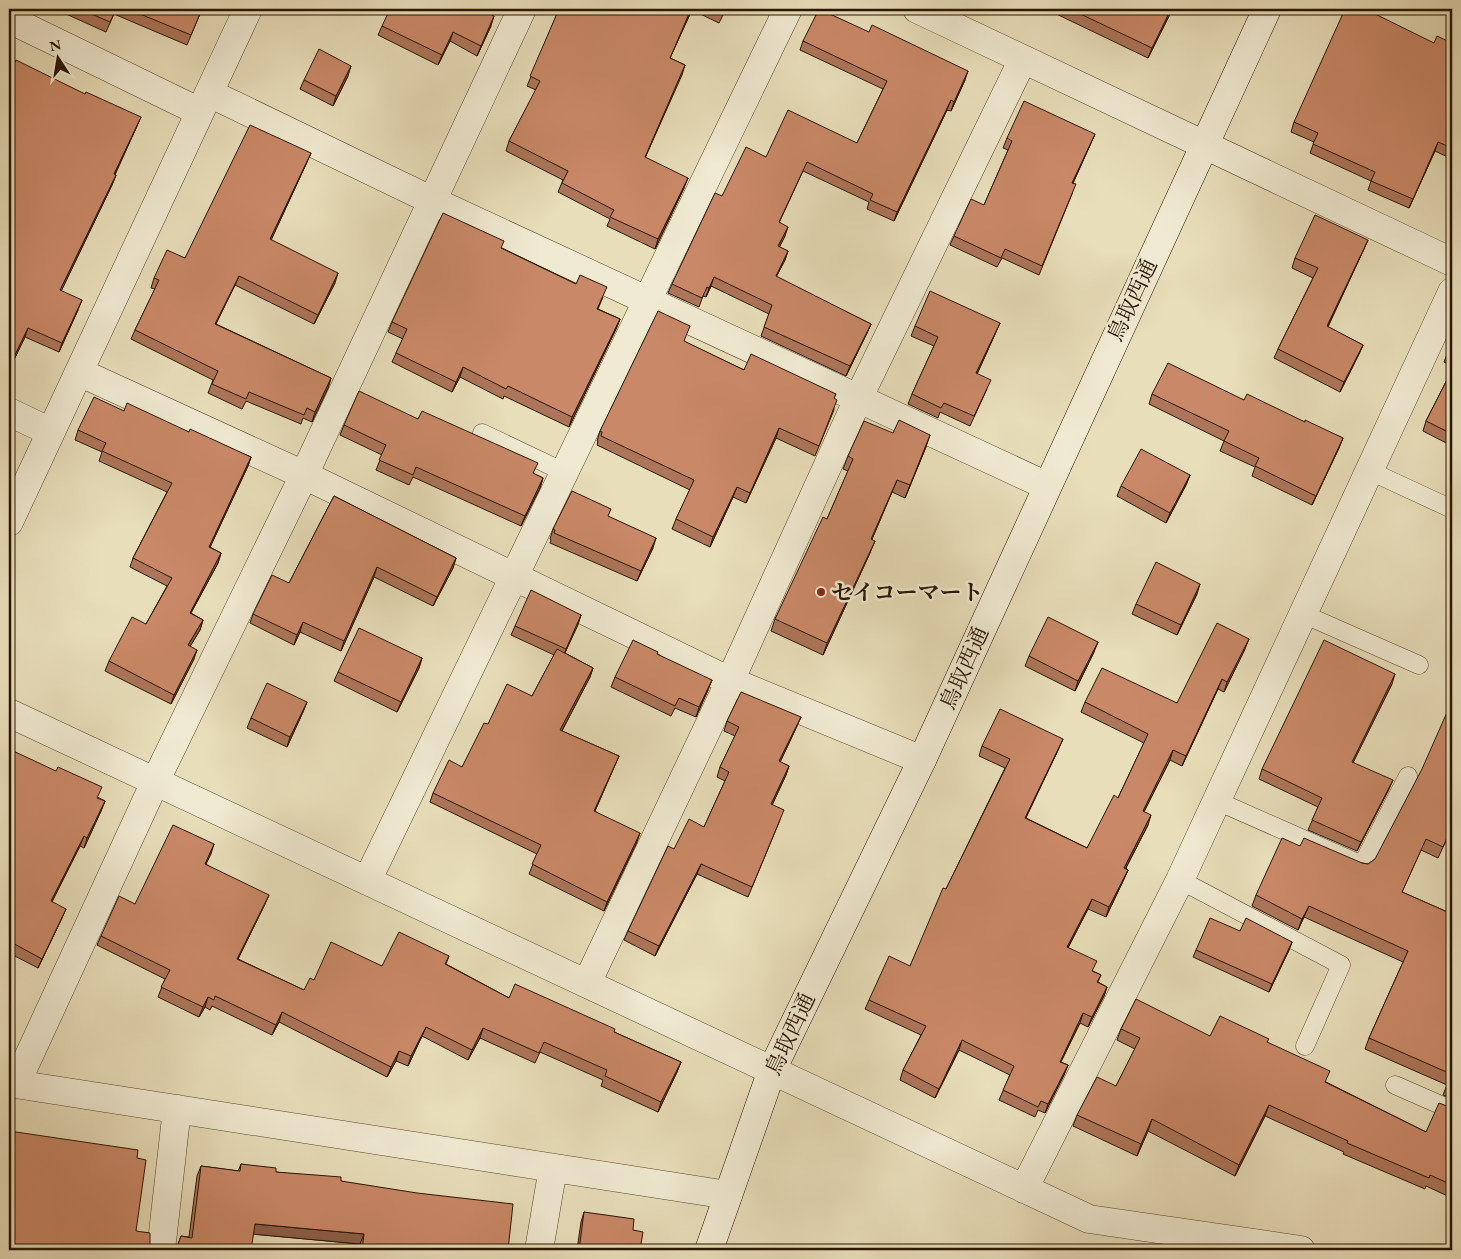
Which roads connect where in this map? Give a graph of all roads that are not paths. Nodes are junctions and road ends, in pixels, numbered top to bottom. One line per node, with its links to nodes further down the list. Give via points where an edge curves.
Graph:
1 (248, 9): 9 (street)
2 (522, 9): 11 (street)
3 (788, 9): 14 (street)
4 (917, 9): 6 (street)
5 (1267, 9): 10 (street, 鳥取西通)
6 (946, 15): 8 (street)
7 (9, 19): 9 (street)
8 (1023, 59): 10 (street); 16 (street)
9 (204, 103): 11 (street); 15 (street)
10 (1204, 144): 12 (street); 23 (street, 鳥取西通)
11 (433, 201): 14 (street); 22 (street)
12 (1452, 262)
13 (1452, 292): 20 (street)
14 (648, 300): 16 (street); 21 (street)
15 (79, 372): 18 (street); 22 (street)
16 (858, 399): 23 (street); 29 (street)
17 (9, 412): 18 (street)
18 (51, 432): 25 (street)
19 (482, 433): 21 (lane)
20 (1370, 471): 24 (lane); 27 (street)
21 (564, 472): 26 (street)
22 (304, 475): 26 (street); 33 (street)
23 (1047, 486): 31 (street, 鳥取西通)
24 (1452, 509)
25 (9, 522)
26 (514, 576): 29 (street); 36 (street)
27 (1303, 614): 28 (lane); 34 (street)
28 (1419, 665)
29 (730, 680): 31 (street); 37 (street)
30 (9, 713): 33 (street)
31 (922, 760): 39 (street, 鳥取西通)
32 (1408, 776): 34 (lane, via 1362,865)
33 (155, 782): 36 (street); 40 (street)
34 (1217, 801): 35 (street)
35 (1180, 880): 38 (lane, via 1341,965); 45 (street)
36 (367, 881): 37 (street)
37 (587, 983): 39 (street)
38 (1305, 1046)
39 (772, 1070): 45 (street); 46 (street, 鳥取西通)
40 (12, 1084): 42 (street)
41 (1395, 1085): 43 (lane)
42 (177, 1109): 44 (street); 48 (street)
43 (1452, 1110)
44 (553, 1168): 46 (street); 49 (street)
45 (1024, 1188): 47 (street, via 1089,1219)
46 (728, 1195): 50 (street, 鳥取西通)
47 (1223, 1244): 51 (street)
48 (161, 1250)
49 (539, 1250)
50 (709, 1250)
51 (1300, 1250)

